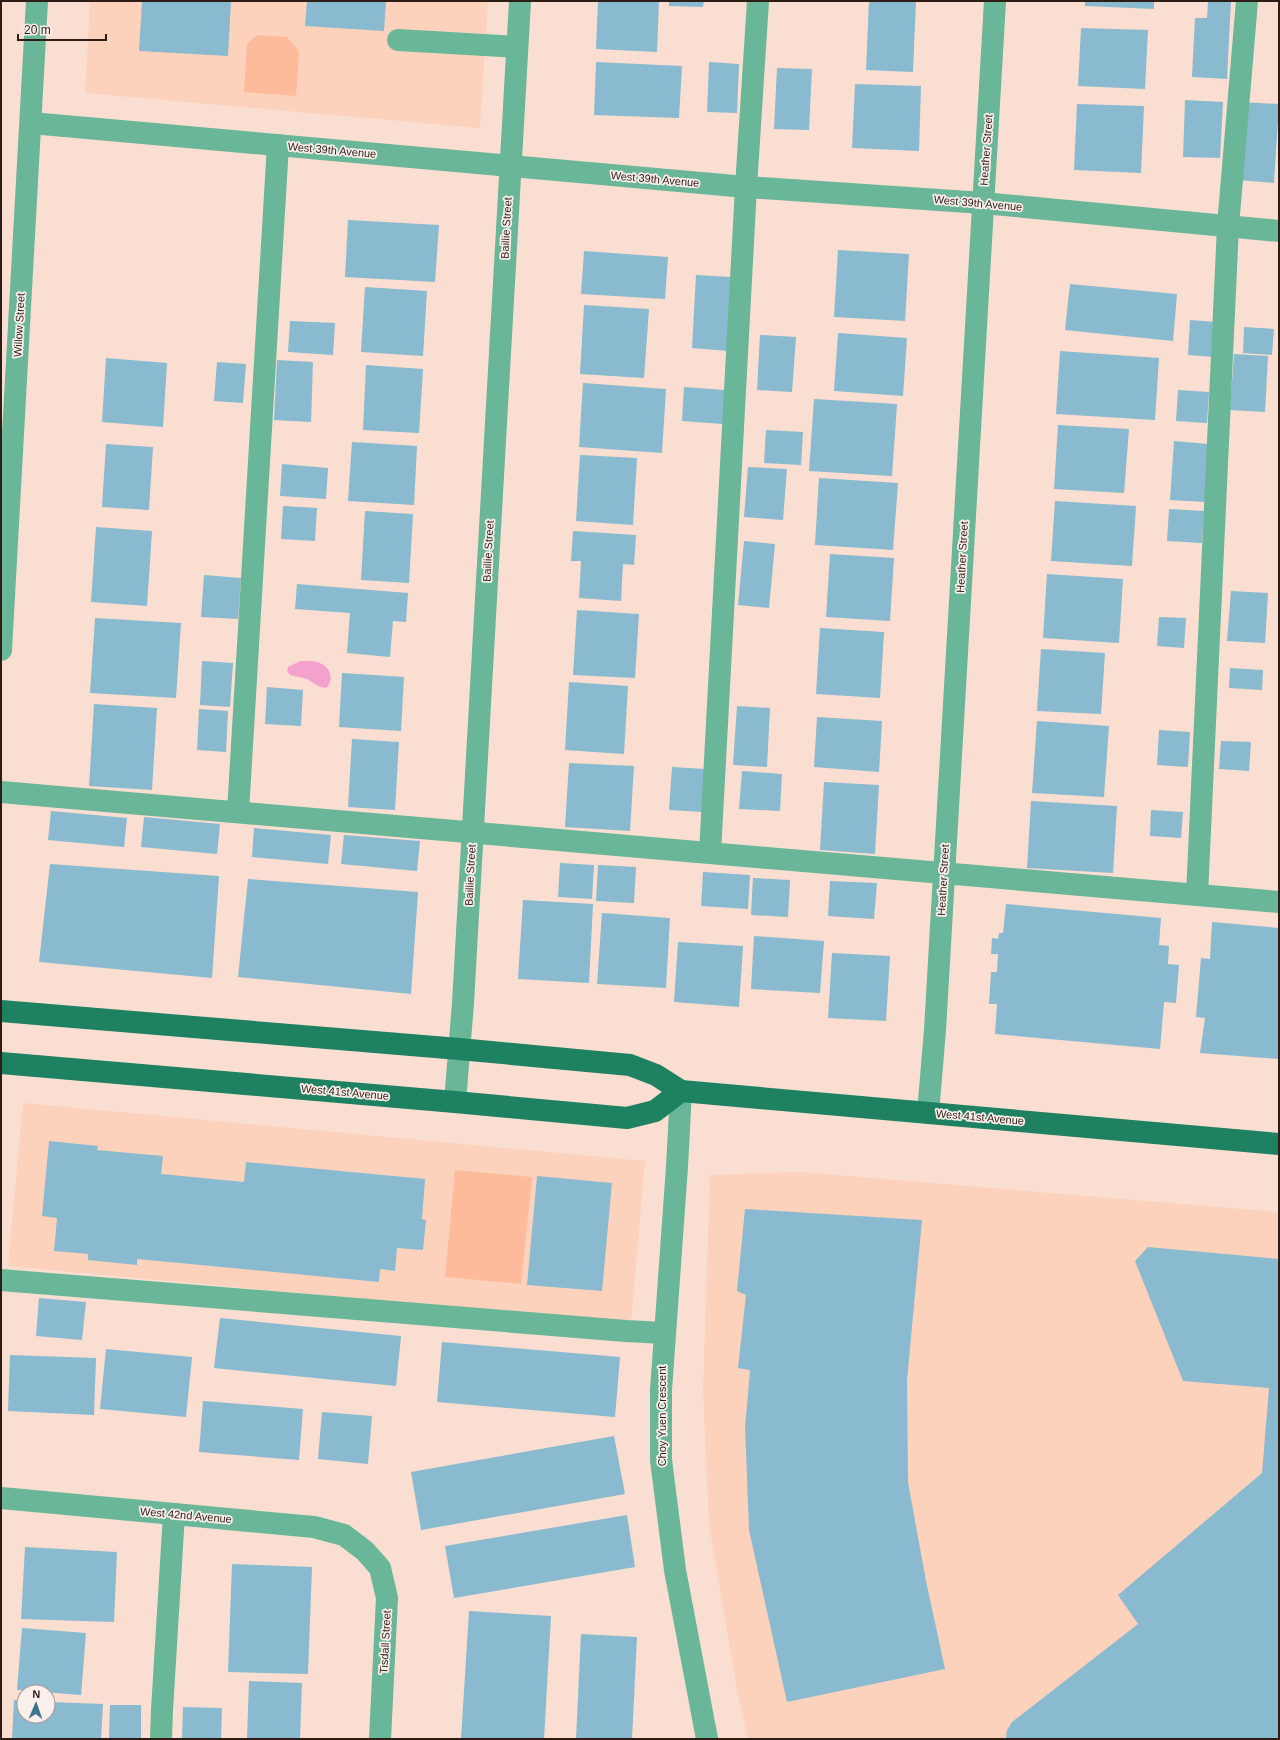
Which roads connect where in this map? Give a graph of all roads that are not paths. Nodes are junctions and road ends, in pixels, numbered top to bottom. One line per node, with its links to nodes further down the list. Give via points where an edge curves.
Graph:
1 (37, 1): 8 (street, Willow Street)
2 (520, 1): 7 (street, Baillie Street)
3 (758, 1): 11 (street)
4 (995, 1): 12 (street, Heather Street)
5 (1247, 1): 13 (street)
6 (398, 40): 7 (street)
7 (517, 47): 10 (street, Baillie Street)
8 (30, 123): 9 (street, West 39th Avenue); 15 (street, Willow Street)
9 (278, 145): 10 (street, West 39th Avenue); 17 (street)
10 (510, 166): 11 (street, West 39th Avenue); 18 (street, Baillie Street)
11 (746, 187): 12 (street, West 39th Avenue); 19 (street)
12 (983, 203): 13 (street, West 39th Avenue); 20 (street, Heather Street)
13 (1228, 226): 14 (street, West 39th Avenue); 21 (street)
14 (1279, 231)
15 (1, 650)
16 (1, 792): 17 (street)
17 (238, 812): 18 (street)
18 (472, 833): 19 (street); 24 (street, Baillie Street)
19 (710, 853): 20 (street)
20 (944, 874): 21 (street); 28 (street, Heather Street)
21 (1197, 895): 22 (street)
22 (1279, 902)
23 (1, 1011): 24 (main road, West 41st Avenue)
24 (459, 1049): 26 (main road, West 41st Avenue, via 630,1065 656,1075); 27 (street, Baillie Street)
25 (1, 1063): 27 (main road, West 41st Avenue)
26 (681, 1091): 27 (main road, West 41st Avenue, via 655,1111 628,1118); 28 (main road, West 41st Avenue); 31 (street, Choy Yuen Crescent)
27 (455, 1102)
28 (928, 1113): 29 (main road, West 41st Avenue)
29 (1279, 1144)
30 (1, 1280): 31 (street)
31 (664, 1333): 37 (street, Choy Yuen Crescent, via 661,1460 674,1570)
32 (1, 1498): 33 (street, West 42nd Avenue)
33 (174, 1514): 34 (street, West 42nd Avenue, via 314,1527 344,1534); 35 (street)
34 (365, 1552): 36 (street, Tisdall Street, via 380,1568 388,1598)
35 (161, 1739)
36 (380, 1739)
37 (707, 1739)

